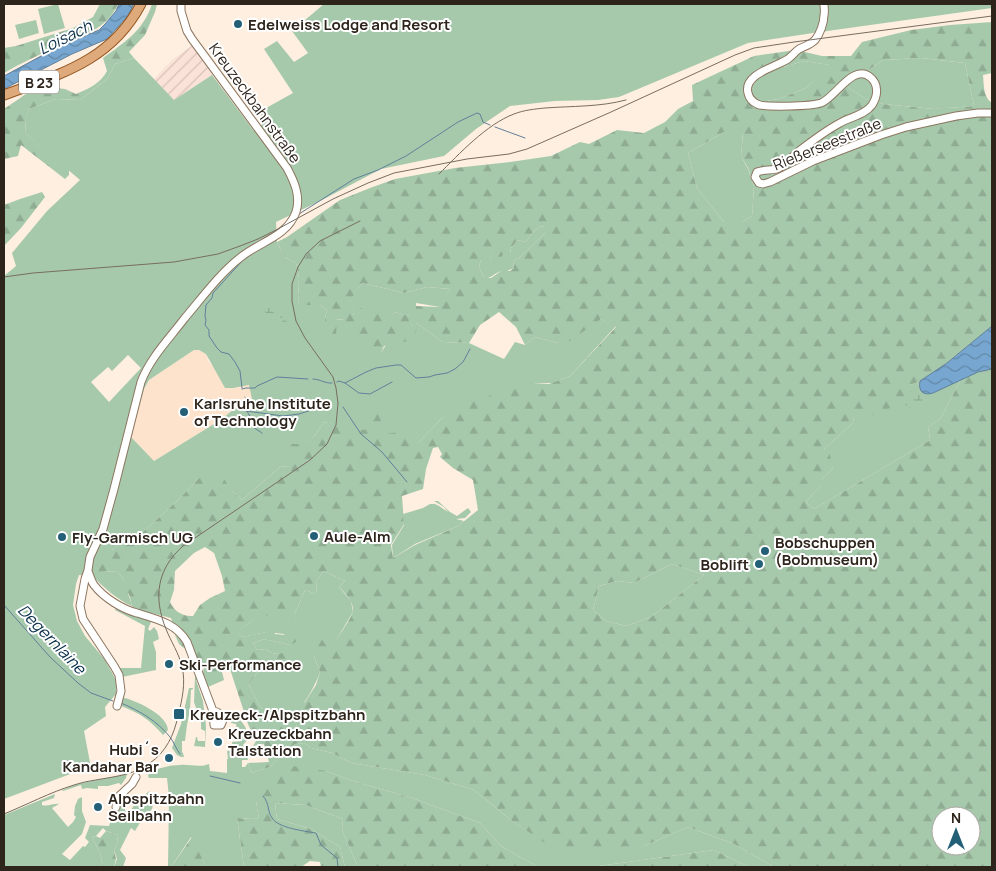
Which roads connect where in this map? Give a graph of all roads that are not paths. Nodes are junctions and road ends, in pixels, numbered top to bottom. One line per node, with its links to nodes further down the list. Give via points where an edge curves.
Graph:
1 (141, 4): 4 (main road, B 23, via 124,30 92,58)
2 (181, 4): 6 (street, Kreuzeckbahnstraße, via 187,31 287,168 295,184 296,212 281,232 243,255 230,267 147,368 103,529 90,557)
3 (824, 4): 5 (street, Rießerseestraße, via 824,16 816,39 788,59 752,78 748,86 751,100 758,105 819,104 858,74 864,74 874,82 876,98 863,113 821,134 778,169 757,172 755,177 759,183 770,182 813,161 906,127 956,116)
4 (4, 95)
5 (992, 113)
6 (88, 570): 7 (street, Kreuzeckbahnstraße, via 80,606 83,619 119,675 121,691); 8 (street, via 94,586 118,605 173,626 183,635)
7 (117, 706)
8 (213, 712)
9 (136, 777): 10 (street, via 117,798)
10 (116, 807)

